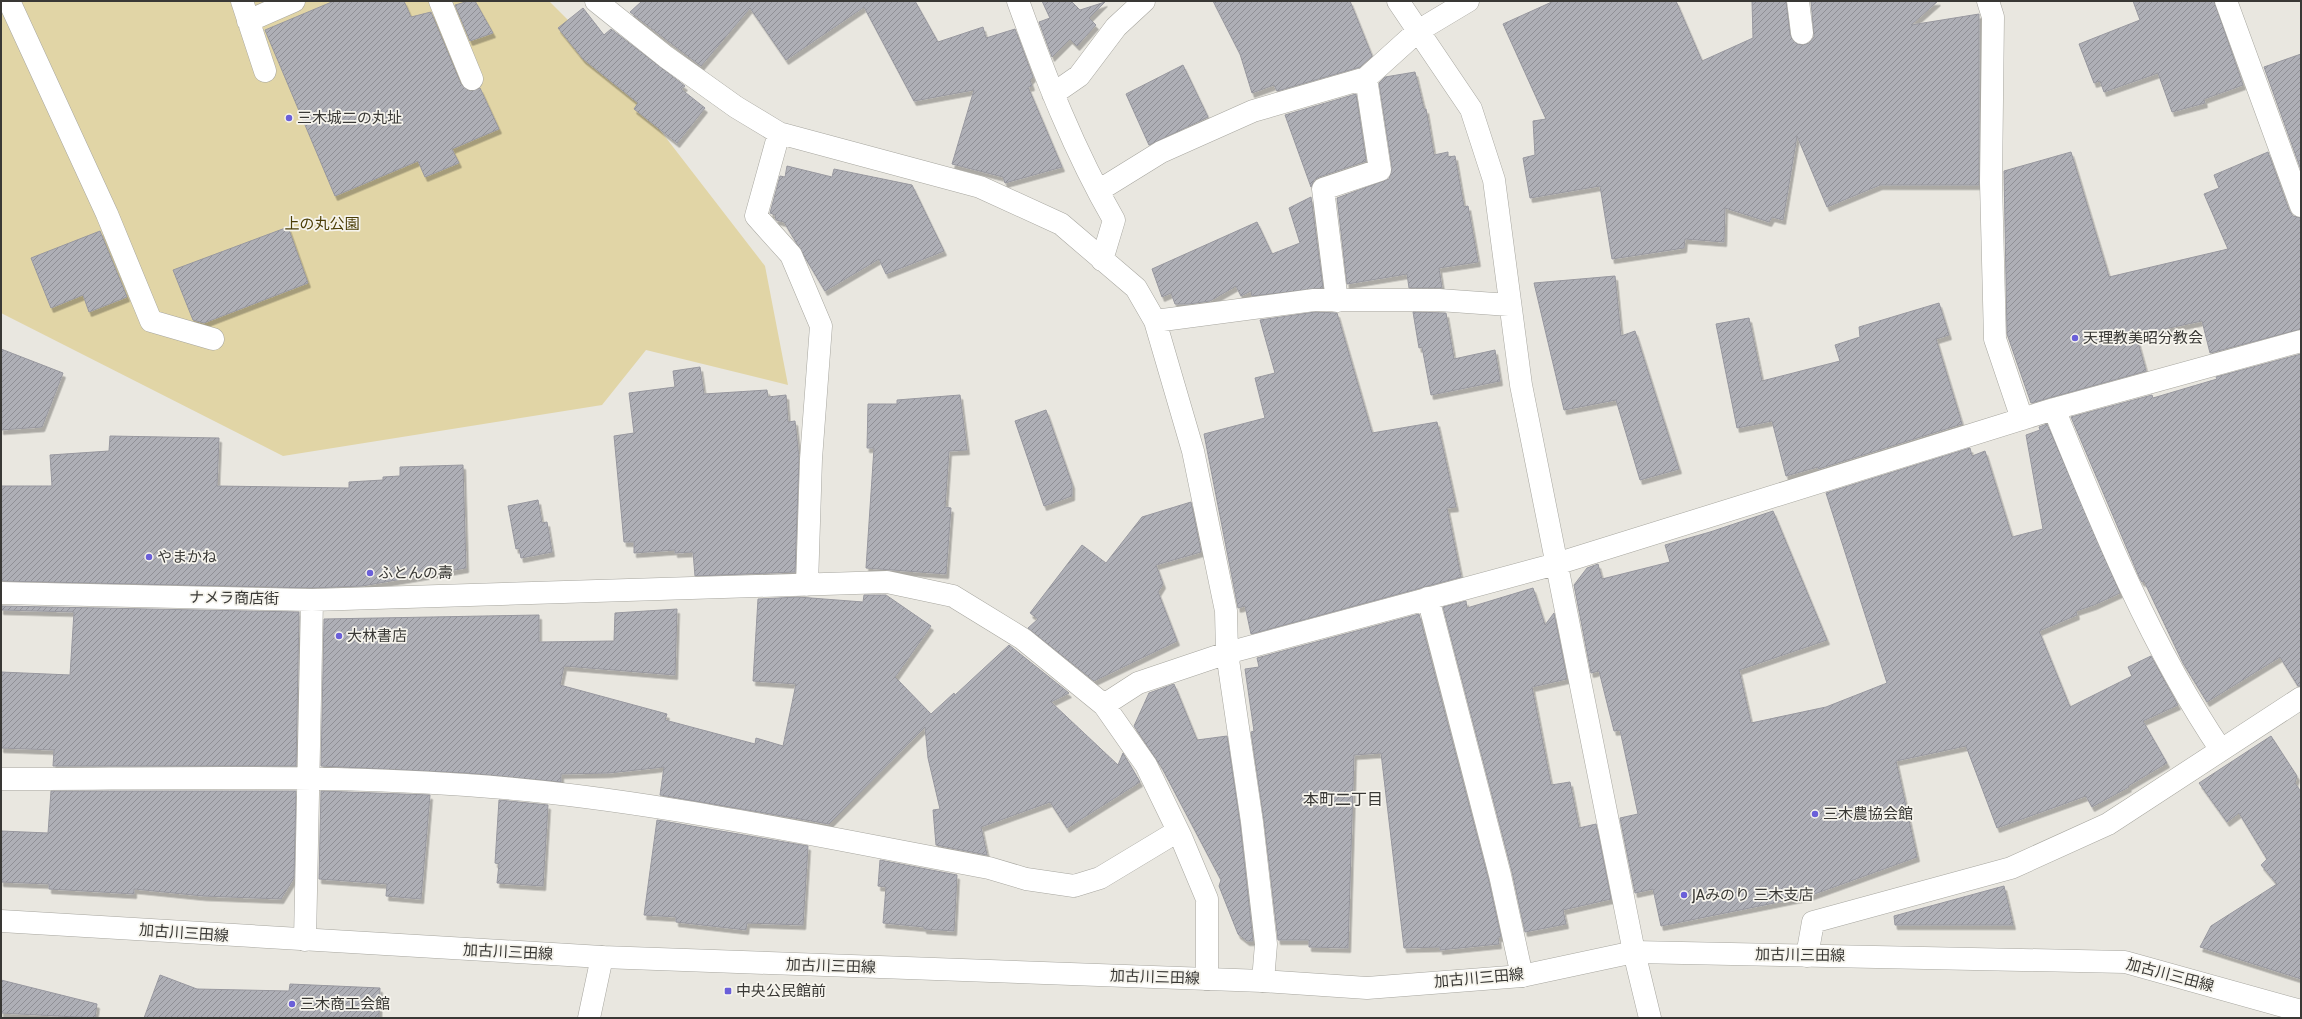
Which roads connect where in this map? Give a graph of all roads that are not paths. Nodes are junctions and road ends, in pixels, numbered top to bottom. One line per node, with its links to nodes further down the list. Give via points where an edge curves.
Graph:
1 (9, 1): 26 (street, via 107,214 152,320)
2 (294, 1): 12 (street)
3 (440, 1): 17 (street)
4 (596, 1): 19 (street, via 666,57 729,102)
5 (1018, 1): 18 (street)
6 (1144, 1): 18 (street, via 1116,27 1079,76)
7 (1398, 1): 13 (street)
8 (1468, 1): 13 (street)
9 (1798, 1): 14 (street)
10 (1988, 1): 29 (street, via 1994,17 1991,182 1995,339)
11 (2226, 1): 21 (street)
12 (245, 11): 15 (street)
13 (1418, 31): 16 (street); 24 (street, via 1470,109 1480,137 1494,180)
14 (1802, 32)
15 (265, 71)
16 (1366, 78): 20 (street, via 1253,111 1161,152); 23 (street, via 1380,170 1323,189)
17 (472, 79)
18 (1054, 94): 20 (street)
19 (779, 133): 22 (street, via 980,187 1061,224); 31 (street, via 756,216 791,255 821,326 811,459)
20 (1098, 191): 22 (street, via 1114,220)
21 (2301, 206)
22 (1102, 260): 25 (street, via 1136,288)
23 (1337, 301): 24 (street, via 1439,300); 25 (street, via 1314,300)
24 (1509, 305): 30 (street, via 1521,385)
25 (1155, 321): 35 (street, via 1193,451 1226,611)
26 (213, 339)
27 (2301, 341): 28 (street)
28 (2054, 409): 29 (street); 38 (street, via 2118,558 2160,644 2204,726)
29 (2022, 419): 30 (street)
30 (1556, 564): 33 (street); 44 (street)
31 (807, 585): 34 (street, ナメラ商店街); 37 (street, ナメラ商店街, via 887,582 953,596 1023,639)
32 (1, 594): 34 (street, ナメラ商店街)
33 (1428, 598): 35 (street); 47 (street, via 1500,875)
34 (312, 600): 40 (street)
35 (1227, 653): 37 (street, via 1138,683); 49 (street, via 1252,822 1266,944)
36 (2301, 698): 38 (street)
37 (1104, 706): 41 (street, ナメラ商店街, via 1146,765)
38 (2221, 750): 45 (street, via 2108,824 2011,868 1813,922)
39 (1, 779): 40 (street)
40 (309, 779): 41 (street, via 466,785 653,805 988,868 1026,879 1074,886 1100,878); 43 (street)
41 (1178, 831): 48 (street, ナメラ商店街, via 1207,899)
42 (1, 922): 43 (street, 加古川三田線)
43 (305, 940): 46 (street, 加古川三田線)
44 (1634, 952): 45 (street, 加古川三田線); 47 (street, 加古川三田線); 52 (street)
45 (1807, 956): 50 (street, 加古川三田線, via 2125,962)
46 (602, 957): 48 (street, 加古川三田線); 51 (street)
47 (1522, 976): 49 (street, 加古川三田線, via 1367,988)
48 (1207, 979): 49 (street, 加古川三田線)
49 (1263, 981)
50 (2301, 1011)
51 (589, 1018)
52 (1650, 1018)

